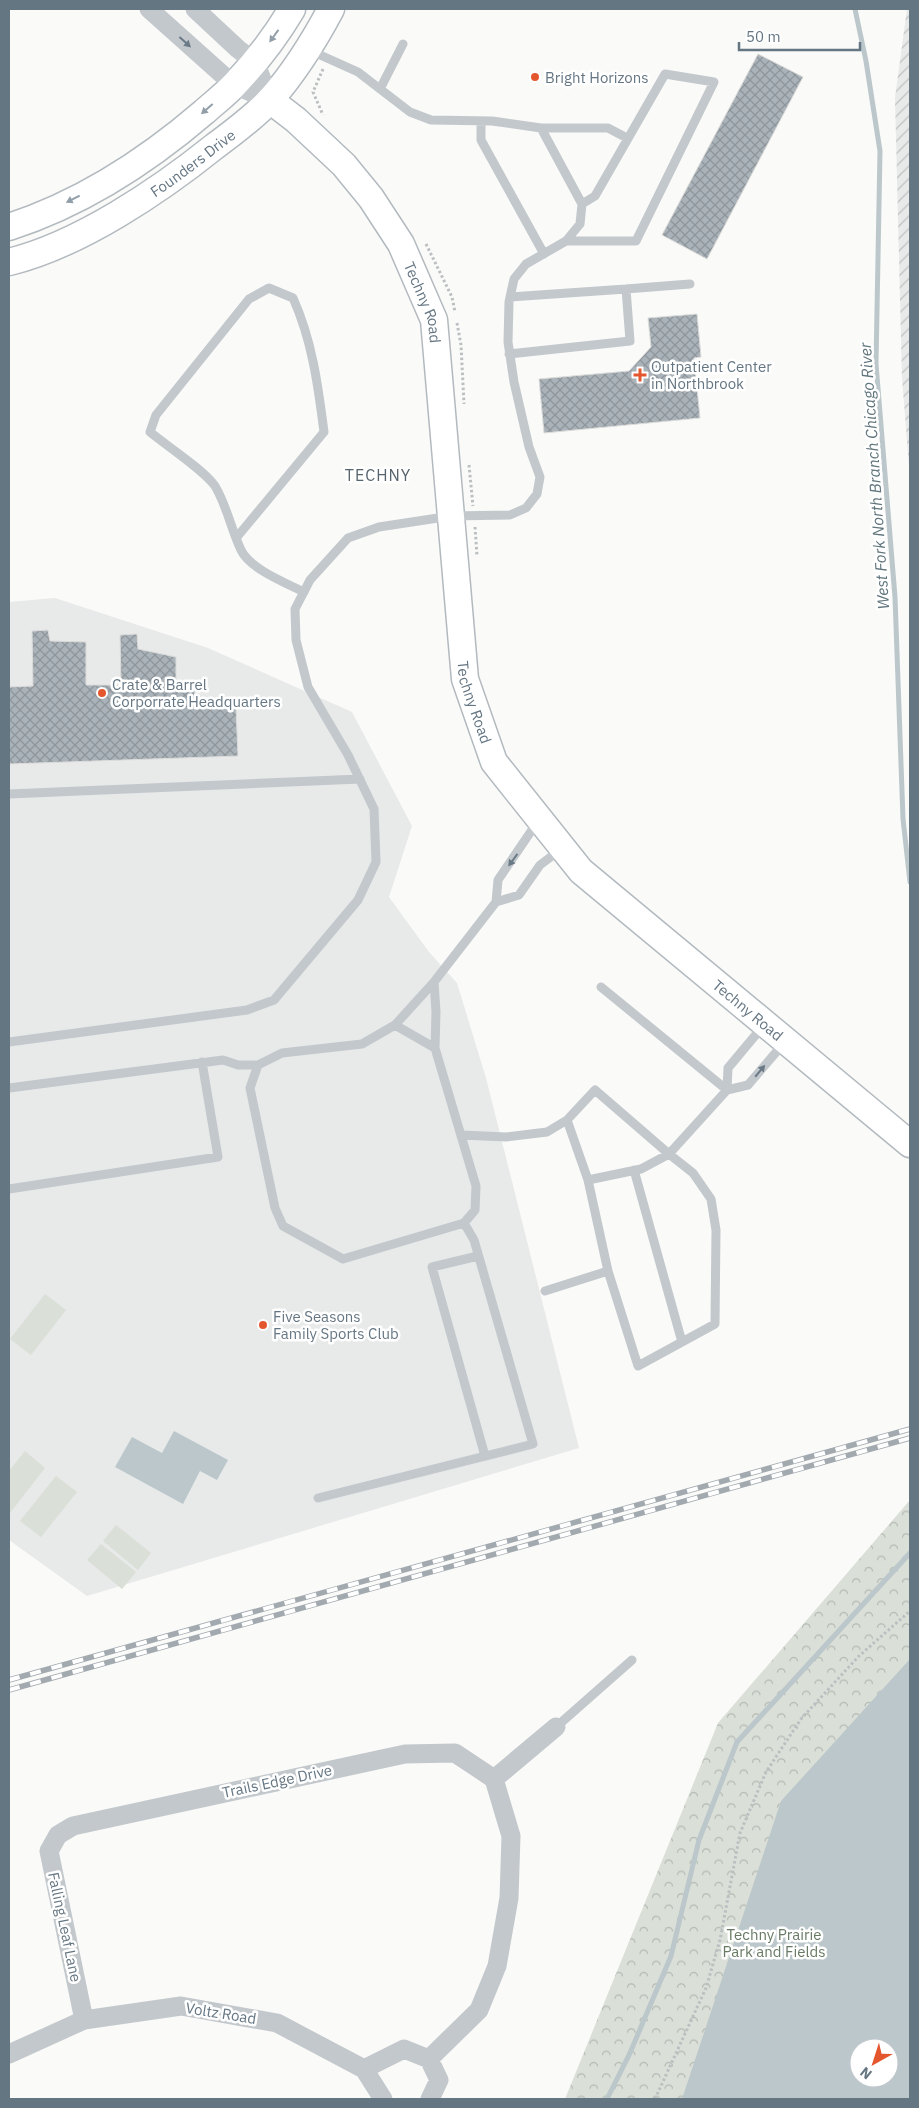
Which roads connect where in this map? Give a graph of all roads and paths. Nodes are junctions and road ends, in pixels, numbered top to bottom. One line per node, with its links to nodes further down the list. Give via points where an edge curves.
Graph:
1 (149, 9): 8 (street, one-way to 8)
2 (195, 9): 7 (street)
3 (292, 9): 7 (main road, Founders Drive, one-way to 7)
4 (331, 9): 6 (main road, Founders Drive)
5 (403, 44): 9 (lane)
6 (318, 54): 9 (lane, via 358,72); 10 (main road, Founders Drive); 11 (path, via 312,92)
7 (255, 62): 8 (main road, Founders Drive); 10 (street)
8 (234, 86): 10 (street); 16 (main road, Founders Drive, one-way to 16, via 135,166)
9 (380, 90): 12 (lane, via 410,112 431,120)
10 (270, 100): 20 (main road, Founders Drive, via 170,180 85,233 27,258); 27 (main road, Techny Road, via 344,165 371,198 401,244 434,320)
11 (324, 118)
12 (481, 121): 13 (lane); 19 (lane, via 481,140)
13 (541, 128): 14 (lane, via 608,128); 15 (lane)
14 (627, 138): 15 (lane, via 595,196); 18 (lane, via 665,74 714,82 636,241)
15 (582, 204): 18 (lane, via 580,224)
16 (9, 227)
17 (422, 237): 25 (path, via 452,297 461,345)
18 (566, 241): 19 (lane)
19 (544, 254): 23 (lane, via 526,264 514,279)
20 (9, 262)
21 (690, 284): 22 (lane)
22 (626, 289): 23 (lane); 24 (lane, via 630,341)
23 (510, 297): 24 (lane)
24 (510, 354): 27 (lane, via 529,447 540,477 537,494 526,508 510,515)
25 (464, 408)
26 (469, 456): 27 (path)
27 (463, 516): 29 (path); 30 (lane, via 379,527 348,538 310,580); 33 (main road, Techny Road, via 465,679 494,762)
28 (237, 538): 28 (lane, via 214,485 150,432 156,415 249,299 269,288 293,298 304,322 317,374 324,432); 30 (lane, via 242,552 263,572)
29 (478, 563)
30 (304, 592): 31 (lane, via 295,610 296,640 308,687)
31 (360, 779): 32 (lane); 41 (lane, via 374,809 376,862 358,900 274,1000 247,1010)
32 (9, 794)
33 (540, 819): 34 (main road, Techny Road); 35 (lane, one-way to 35, via 498,880)
34 (563, 848): 35 (lane, via 540,865 519,895); 38 (main road, Techny Road, via 581,871)
35 (496, 902): 36 (lane)
36 (434, 982): 39 (lane); 42 (lane)
37 (601, 987): 46 (lane)
38 (765, 1024): 40 (main road, Techny Road); 46 (lane, via 728,1068)
39 (395, 1025): 42 (lane); 44 (lane, via 362,1044 282,1053)
40 (786, 1041): 46 (lane, one-way to 40, via 748,1085); 49 (main road, Techny Road)
41 (9, 1042)
42 (435, 1048): 48 (lane)
43 (202, 1062): 44 (lane, via 223,1060 238,1065); 45 (lane); 53 (lane, via 218,1157)
44 (258, 1065): 54 (lane, via 250,1088 276,1208 283,1226 344,1259)
45 (9, 1088)
46 (727, 1090): 50 (lane)
47 (567, 1120): 48 (lane, via 547,1132 506,1137); 50 (lane, via 595,1090); 52 (lane)
48 (461, 1135): 54 (lane, via 476,1186 475,1210)
49 (910, 1144)
50 (669, 1154): 51 (lane); 58 (lane, via 694,1173 711,1199 716,1230 715,1324)
51 (634, 1170): 52 (lane); 58 (lane)
52 (588, 1180): 56 (lane)
53 (9, 1189)
54 (464, 1223): 55 (lane, via 474,1240)
55 (478, 1256): 59 (lane, via 432,1267); 59 (lane, via 533,1444)
56 (608, 1271): 57 (lane); 58 (lane, via 638,1366)
57 (545, 1291)
58 (682, 1342)
59 (485, 1456): 60 (lane)
60 (318, 1498)
61 (910, 1611): 72 (path, via 859,1656 801,1719 766,1772 740,1833 720,1940 706,1988)
62 (632, 1660): 63 (lane)
63 (556, 1727): 64 (street)
64 (494, 1779): 65 (street, Trails Edge Drive, via 455,1753 405,1754 73,1826); 68 (street, via 511,1836 509,1898 497,1966 479,2010)
65 (58, 1836): 66 (street, Falling Leaf Lane, via 49,1851)
66 (84, 2020): 67 (street, Voltz Road); 69 (street, Voltz Road, via 181,2006 277,2022)
67 (9, 2054)
68 (429, 2059): 69 (street, via 404,2049); 71 (street, via 439,2080)
69 (364, 2069): 70 (street, Voltz Road)
70 (384, 2099)
71 (430, 2099)
72 (655, 2099)

